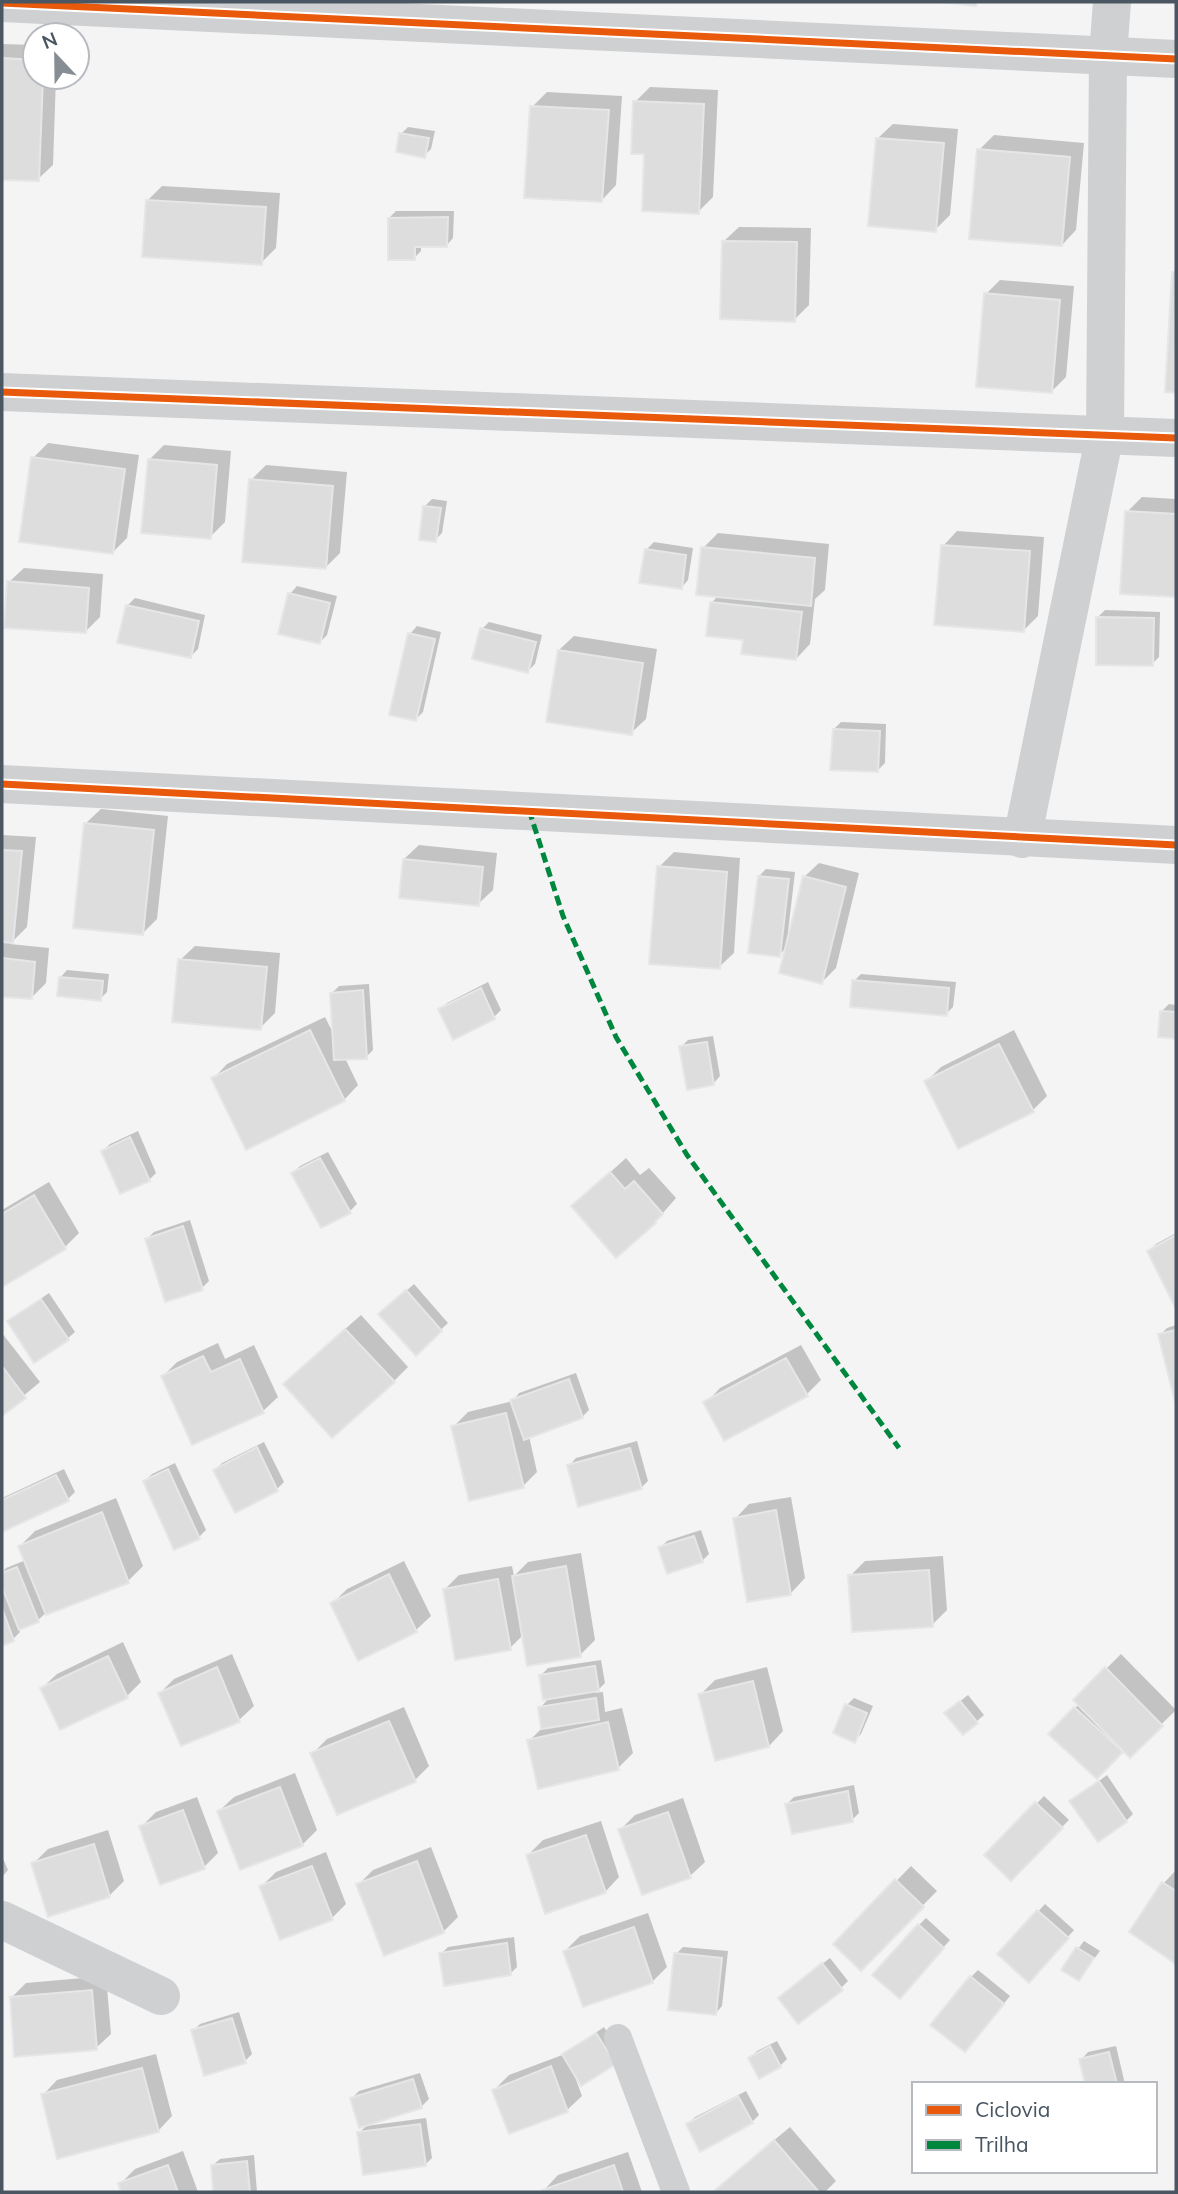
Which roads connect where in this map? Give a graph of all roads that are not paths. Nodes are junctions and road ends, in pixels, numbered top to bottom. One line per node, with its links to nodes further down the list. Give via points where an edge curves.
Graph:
1 (1112, 2): 3 (street)
2 (2, 3): 3 (street)
3 (1108, 55): 4 (street); 6 (street)
4 (1176, 59)
5 (2, 392): 6 (street)
6 (1105, 434): 7 (street); 9 (street)
7 (1176, 438)
8 (2, 784): 9 (street)
9 (1023, 839): 10 (street)
10 (1176, 845)
11 (2, 1920): 12 (street)
12 (161, 1996)
13 (618, 2038): 14 (lane)
14 (676, 2192)

